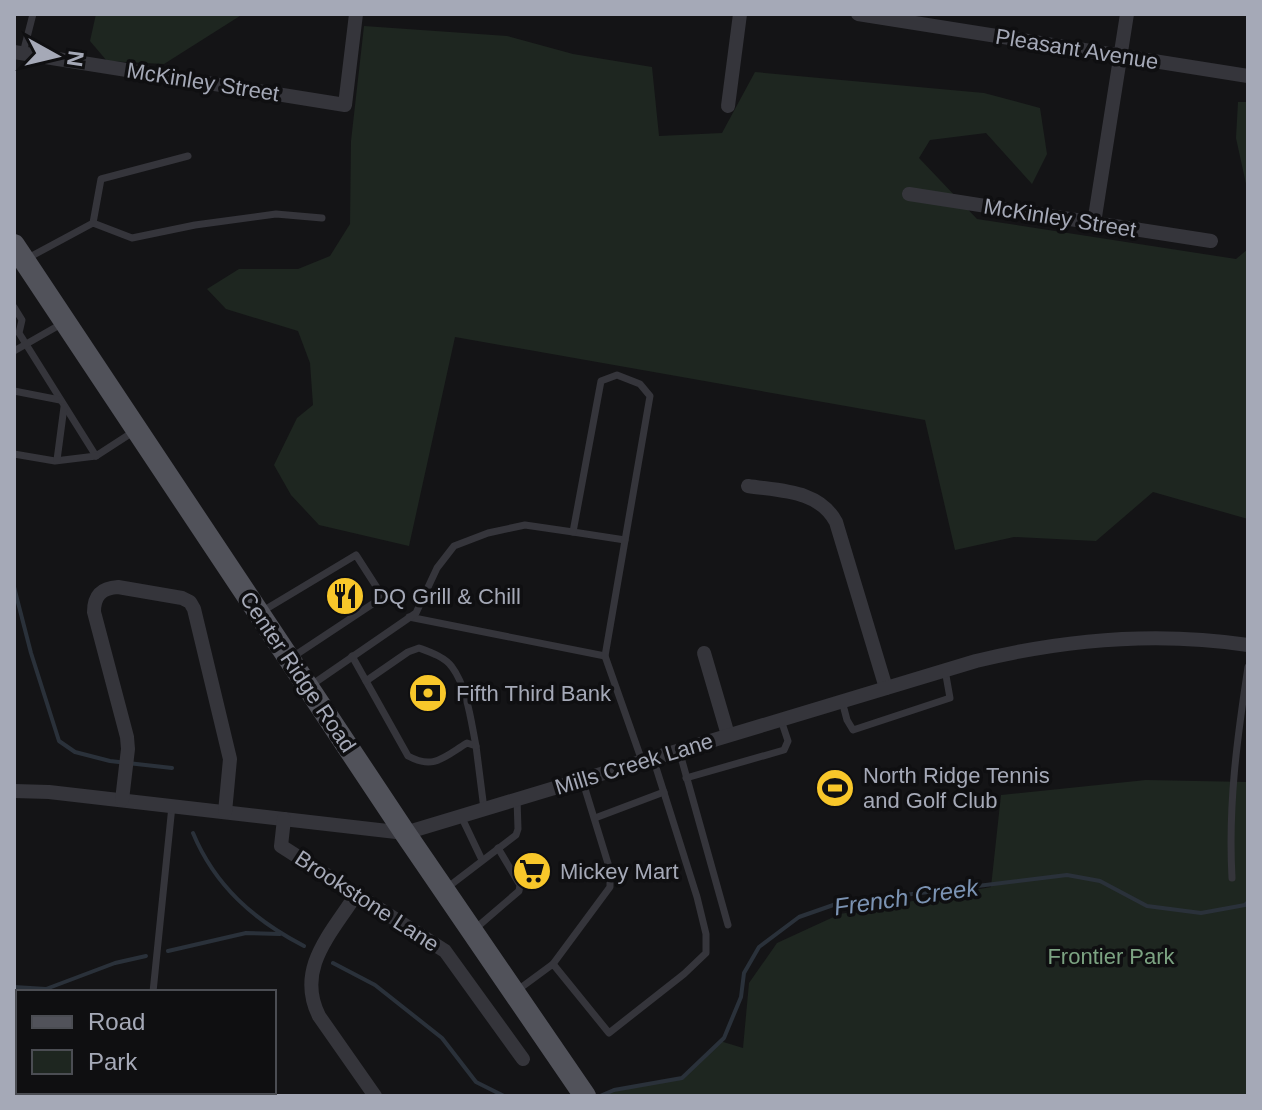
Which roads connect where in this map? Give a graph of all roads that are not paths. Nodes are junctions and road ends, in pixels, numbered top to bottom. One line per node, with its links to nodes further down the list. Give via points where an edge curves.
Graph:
1 (33, 14): 6 (lane)
2 (356, 14): 6 (street, McKinley Street, via 345,105)
3 (740, 14): 9 (street)
4 (858, 14): 7 (street, Pleasant Avenue)
5 (1127, 14): 7 (street)
6 (18, 52)
7 (1120, 55): 8 (street, Pleasant Avenue); 14 (street)
8 (1248, 76)
9 (728, 106)
10 (188, 156): 13 (lane, via 101,179)
11 (909, 194): 14 (street, McKinley Street)
12 (322, 218): 13 (lane, via 276,214 132,238)
13 (93, 223): 16 (lane)
14 (1094, 223): 15 (street, McKinley Street)
15 (1211, 241)
16 (19, 253): 18 (main road, Center Ridge Road)
17 (14, 307): 19 (lane)
18 (65, 321): 19 (lane); 23 (main road, Center Ridge Road)
19 (25, 344): 20 (lane); 22 (lane)
20 (14, 351)
21 (14, 391): 22 (lane)
22 (62, 403): 25 (lane); 26 (lane)
23 (137, 430): 25 (lane); 30 (main road, Center Ridge Road)
24 (14, 454): 26 (lane)
25 (96, 456): 26 (lane)
26 (57, 460)
27 (748, 486): 41 (street, via 814,498 831,512)
28 (573, 532): 29 (lane); 29 (lane, via 601,381 617,375 640,384 650,396); 31 (lane, via 525,525 454,546)
29 (625, 540): 35 (lane)
30 (259, 613): 36 (main road, Center Ridge Road); 36 (lane, via 356,555 383,597)
31 (409, 617): 34 (lane); 35 (lane)
32 (1248, 645): 38 (street, Mills Creek Lane, via 1190,638 1082,640)
33 (704, 653): 44 (street)
34 (352, 656): 39 (lane); 40 (lane)
35 (605, 656): 47 (lane)
36 (289, 659): 40 (main road, Center Ridge Road)
37 (1248, 667): 63 (lane, via 1232,783)
38 (945, 670): 41 (street, Mills Creek Lane); 42 (lane, via 950,698 868,726 853,730)
39 (366, 681): 45 (lane, via 408,756 432,764 467,743); 45 (lane, via 408,652 419,648 435,654 451,665)
40 (308, 687): 60 (main road, Center Ridge Road)
41 (886, 688): 42 (street, Mills Creek Lane)
42 (842, 701): 43 (street, Mills Creek Lane)
43 (781, 719): 44 (street, Mills Creek Lane); 48 (lane, via 788,741 784,750)
44 (728, 735): 46 (street, Mills Creek Lane)
45 (476, 746): 55 (lane)
46 (679, 750): 47 (street, Mills Creek Lane); 48 (lane)
47 (647, 760): 49 (street, Mills Creek Lane); 51 (lane)
48 (686, 778): 66 (lane)
49 (582, 779): 52 (street, Mills Creek Lane); 58 (lane)
50 (14, 791): 53 (street, Mills Creek Lane)
51 (664, 792): 58 (lane); 68 (lane, via 706,934 703,958 609,1033)
52 (517, 799): 55 (street, Mills Creek Lane); 61 (lane, via 516,835)
53 (122, 800): 54 (street, Mills Creek Lane); 56 (street, via 128,749 124,718 94,612 94,602 107,588 182,598 194,609 230,759)
54 (172, 806): 56 (street, Mills Creek Lane); 69 (lane)
55 (484, 809): 57 (street, Mills Creek Lane)
56 (225, 812): 59 (street, Mills Creek Lane)
57 (461, 816): 60 (street, Mills Creek Lane); 62 (lane)
58 (595, 818): 68 (lane, via 610,887)
59 (284, 819): 60 (street, Mills Creek Lane); 65 (street, Brookstone Lane, via 281,846)
60 (405, 833): 64 (main road, Center Ridge Road)
61 (498, 848): 62 (lane); 67 (lane, via 519,891)
62 (482, 860): 64 (lane)
63 (1232, 878)
64 (443, 890): 67 (main road, Center Ridge Road)
65 (357, 893): 71 (street, Brookstone Lane, via 445,951); 72 (street, via 317,956 309,986 319,1016)
66 (728, 925)
67 (471, 932): 70 (main road, Center Ridge Road)
68 (553, 964): 70 (lane)
69 (153, 990)
70 (514, 993): 73 (main road, Center Ridge Road)
71 (523, 1059)
72 (375, 1096)
73 (585, 1096)

